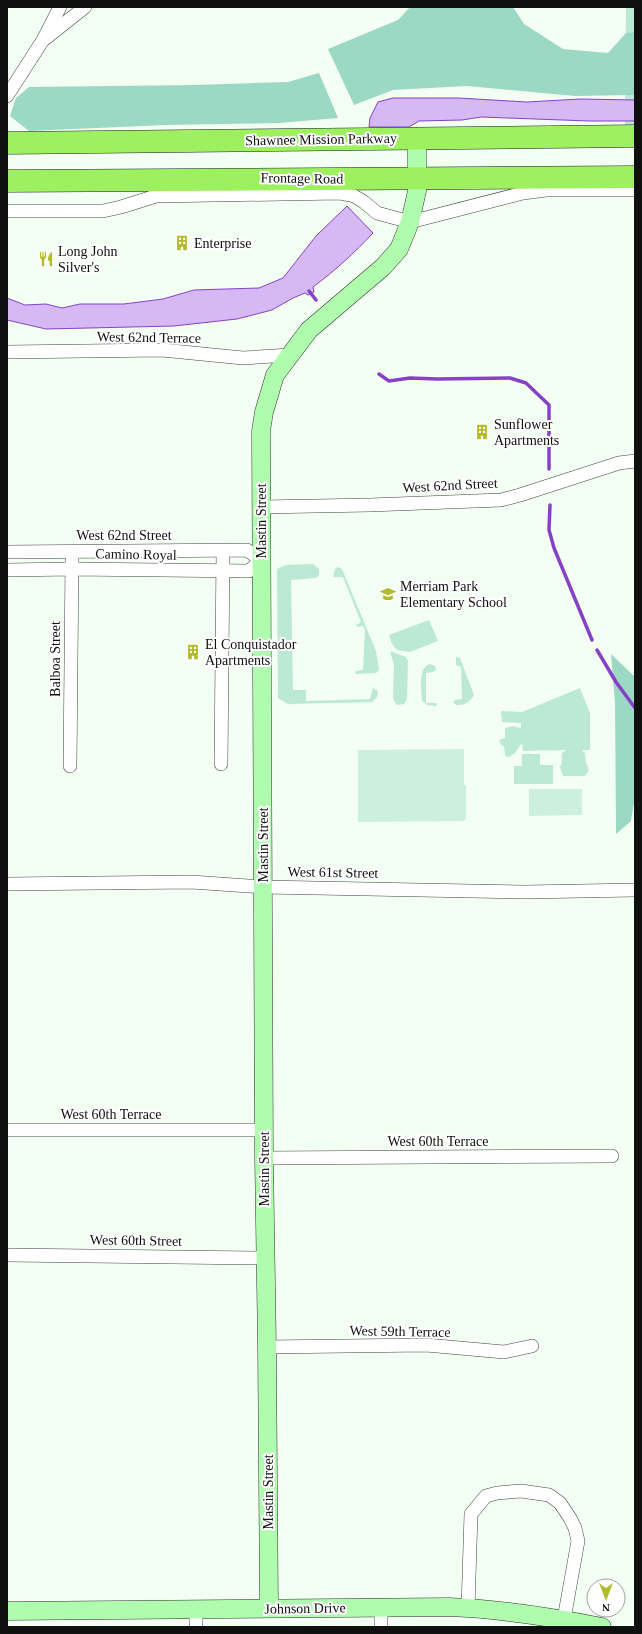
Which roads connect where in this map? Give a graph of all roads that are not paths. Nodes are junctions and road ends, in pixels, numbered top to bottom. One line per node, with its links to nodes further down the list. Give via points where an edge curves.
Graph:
1 (60, 7): 3 (street)
2 (85, 7): 3 (street)
3 (43, 40): 4 (street)
4 (7, 96)
5 (635, 136): 6 (highway, Shawnee Mission Parkway)
6 (417, 138): 7 (highway, Shawnee Mission Parkway); 9 (street, Mastin Street)
7 (7, 144)
8 (635, 177): 9 (highway)
9 (417, 179): 10 (highway); 13 (street, Mastin Street)
10 (7, 181)
11 (635, 190): 13 (street, Frontage Road, via 546,190 523,193)
12 (7, 211): 13 (street, Frontage Road, via 104,211 156,196 339,193 354,196 377,213)
13 (410, 222): 15 (street, Mastin Street, via 399,249 383,268 309,330)
14 (7, 352): 15 (street, West 62nd Terrace, via 162,350 243,358)
15 (290, 355): 17 (street, Mastin Street, via 275,374 264,412)
16 (635, 461): 17 (street, West 62nd Street, via 619,463 520,496 500,500)
17 (261, 507): 21 (street, Mastin Street)
18 (72, 551): 19 (street, West 62nd Street); 20 (street, West 62nd Street); 22 (street, Balboa Street)
19 (223, 551): 21 (street, West 62nd Street, via 247,550); 24 (street)
20 (7, 552)
21 (261, 560): 24 (street, Camino Royal, via 249,571); 28 (street, Mastin Street)
22 (72, 569): 23 (street, Camino Royal); 24 (street, Camino Royal); 26 (street, Balboa Street)
23 (7, 570)
24 (223, 571): 25 (street)
25 (222, 764)
26 (70, 766)
27 (7, 884): 28 (street, West 61st Street, via 191,882)
28 (264, 887): 29 (street, West 61st Street, via 526,892); 31 (street, Mastin Street)
29 (635, 890)
30 (7, 1130): 31 (street, West 60th Terrace)
31 (264, 1130): 33 (street, Mastin Street)
32 (612, 1156): 33 (street, West 60th Terrace)
33 (264, 1158): 35 (street, Mastin Street)
34 (7, 1255): 35 (street, West 60th Street)
35 (265, 1258): 37 (street, Mastin Street)
36 (532, 1346): 37 (street, West 59th Terrace, via 504,1352 426,1345)
37 (267, 1348): 39 (street, Mastin Street)
38 (381, 1607): 39 (street, Johnson Drive); 40 (street, Johnson Drive); 45 (street)
39 (269, 1608): 41 (street, Johnson Drive)
40 (468, 1608): 43 (street, Johnson Drive, via 510,1611); 43 (street, via 471,1514 486,1496 522,1491 549,1495 560,1503 576,1528 578,1541)
41 (196, 1609): 42 (street, Johnson Drive); 44 (street)
42 (7, 1611)
43 (571, 1623): 46 (street, Johnson Drive)
44 (196, 1627)
45 (381, 1627)
46 (602, 1627)

